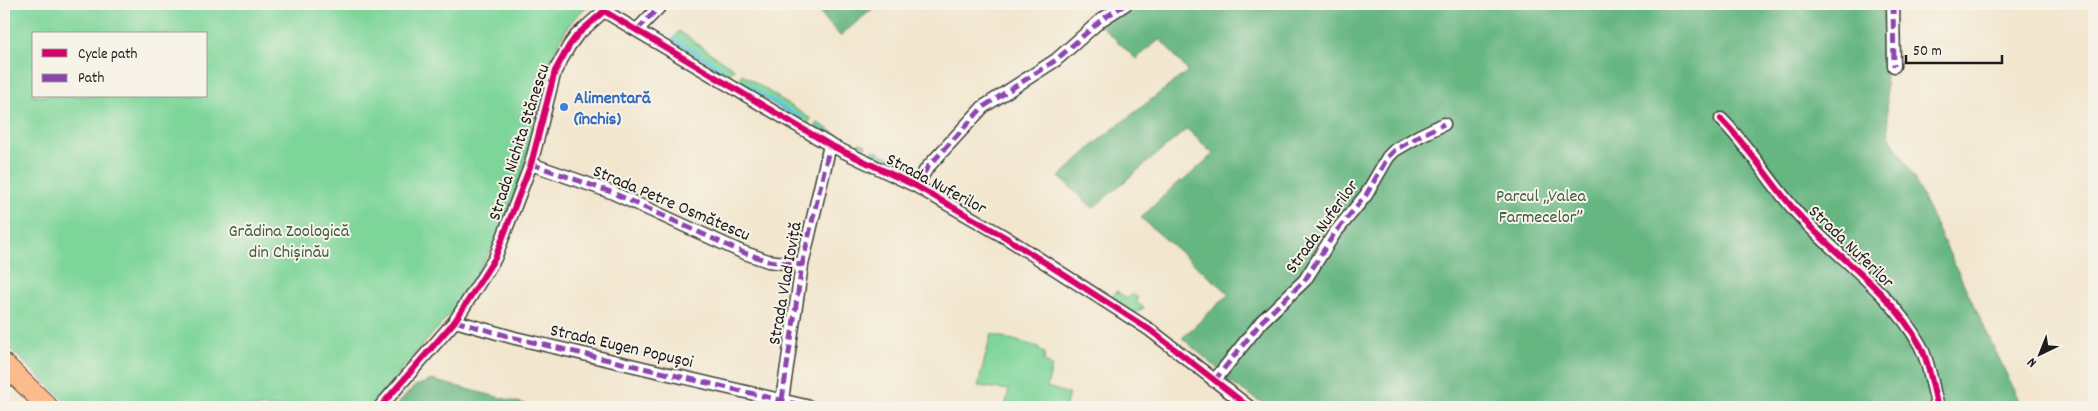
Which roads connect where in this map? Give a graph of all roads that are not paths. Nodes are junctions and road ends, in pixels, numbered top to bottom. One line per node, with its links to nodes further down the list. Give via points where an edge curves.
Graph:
1 (662, 4): 5 (street)
2 (1126, 4): 11 (street, Strada Nuferilor, via 1101,20 1056,60 983,107 927,168)
3 (1893, 4): 6 (street)
4 (604, 8): 5 (street, Strada Nuferilor); 10 (street, Strada Nichita Stănescu, via 577,35 555,71)
5 (637, 30): 9 (street, Strada Nuferilor)
6 (1894, 66)
7 (1721, 119): 21 (street, Strada Nuferilor, via 1798,214 1884,296 1903,320 1927,362)
8 (1444, 124): 15 (street, Strada Nuferilor, via 1388,157 1366,195 1334,234 1305,280 1252,332)
9 (830, 145): 11 (street, Strada Nuferilor); 12 (street, Strada Vlad Ioviță)
10 (530, 164): 12 (street, Strada Petre Osmătescu, via 611,192 742,252 768,261); 13 (street, Strada Nichita Stănescu, via 494,258)
11 (916, 186): 15 (street, Strada Nuferilor, via 1087,288 1150,330)
12 (802, 265): 16 (street, Strada Vlad Ioviță)
13 (455, 321): 16 (street, Strada Eugen Popușoi); 18 (street, Strada Nichita Stănescu)
14 (4, 364): 17 (main road)
15 (1214, 381): 20 (street, Strada Nuferilor)
16 (782, 400): 19 (street)
17 (48, 407)
18 (380, 407)
19 (810, 407)
20 (1249, 407)
21 (1938, 407)

